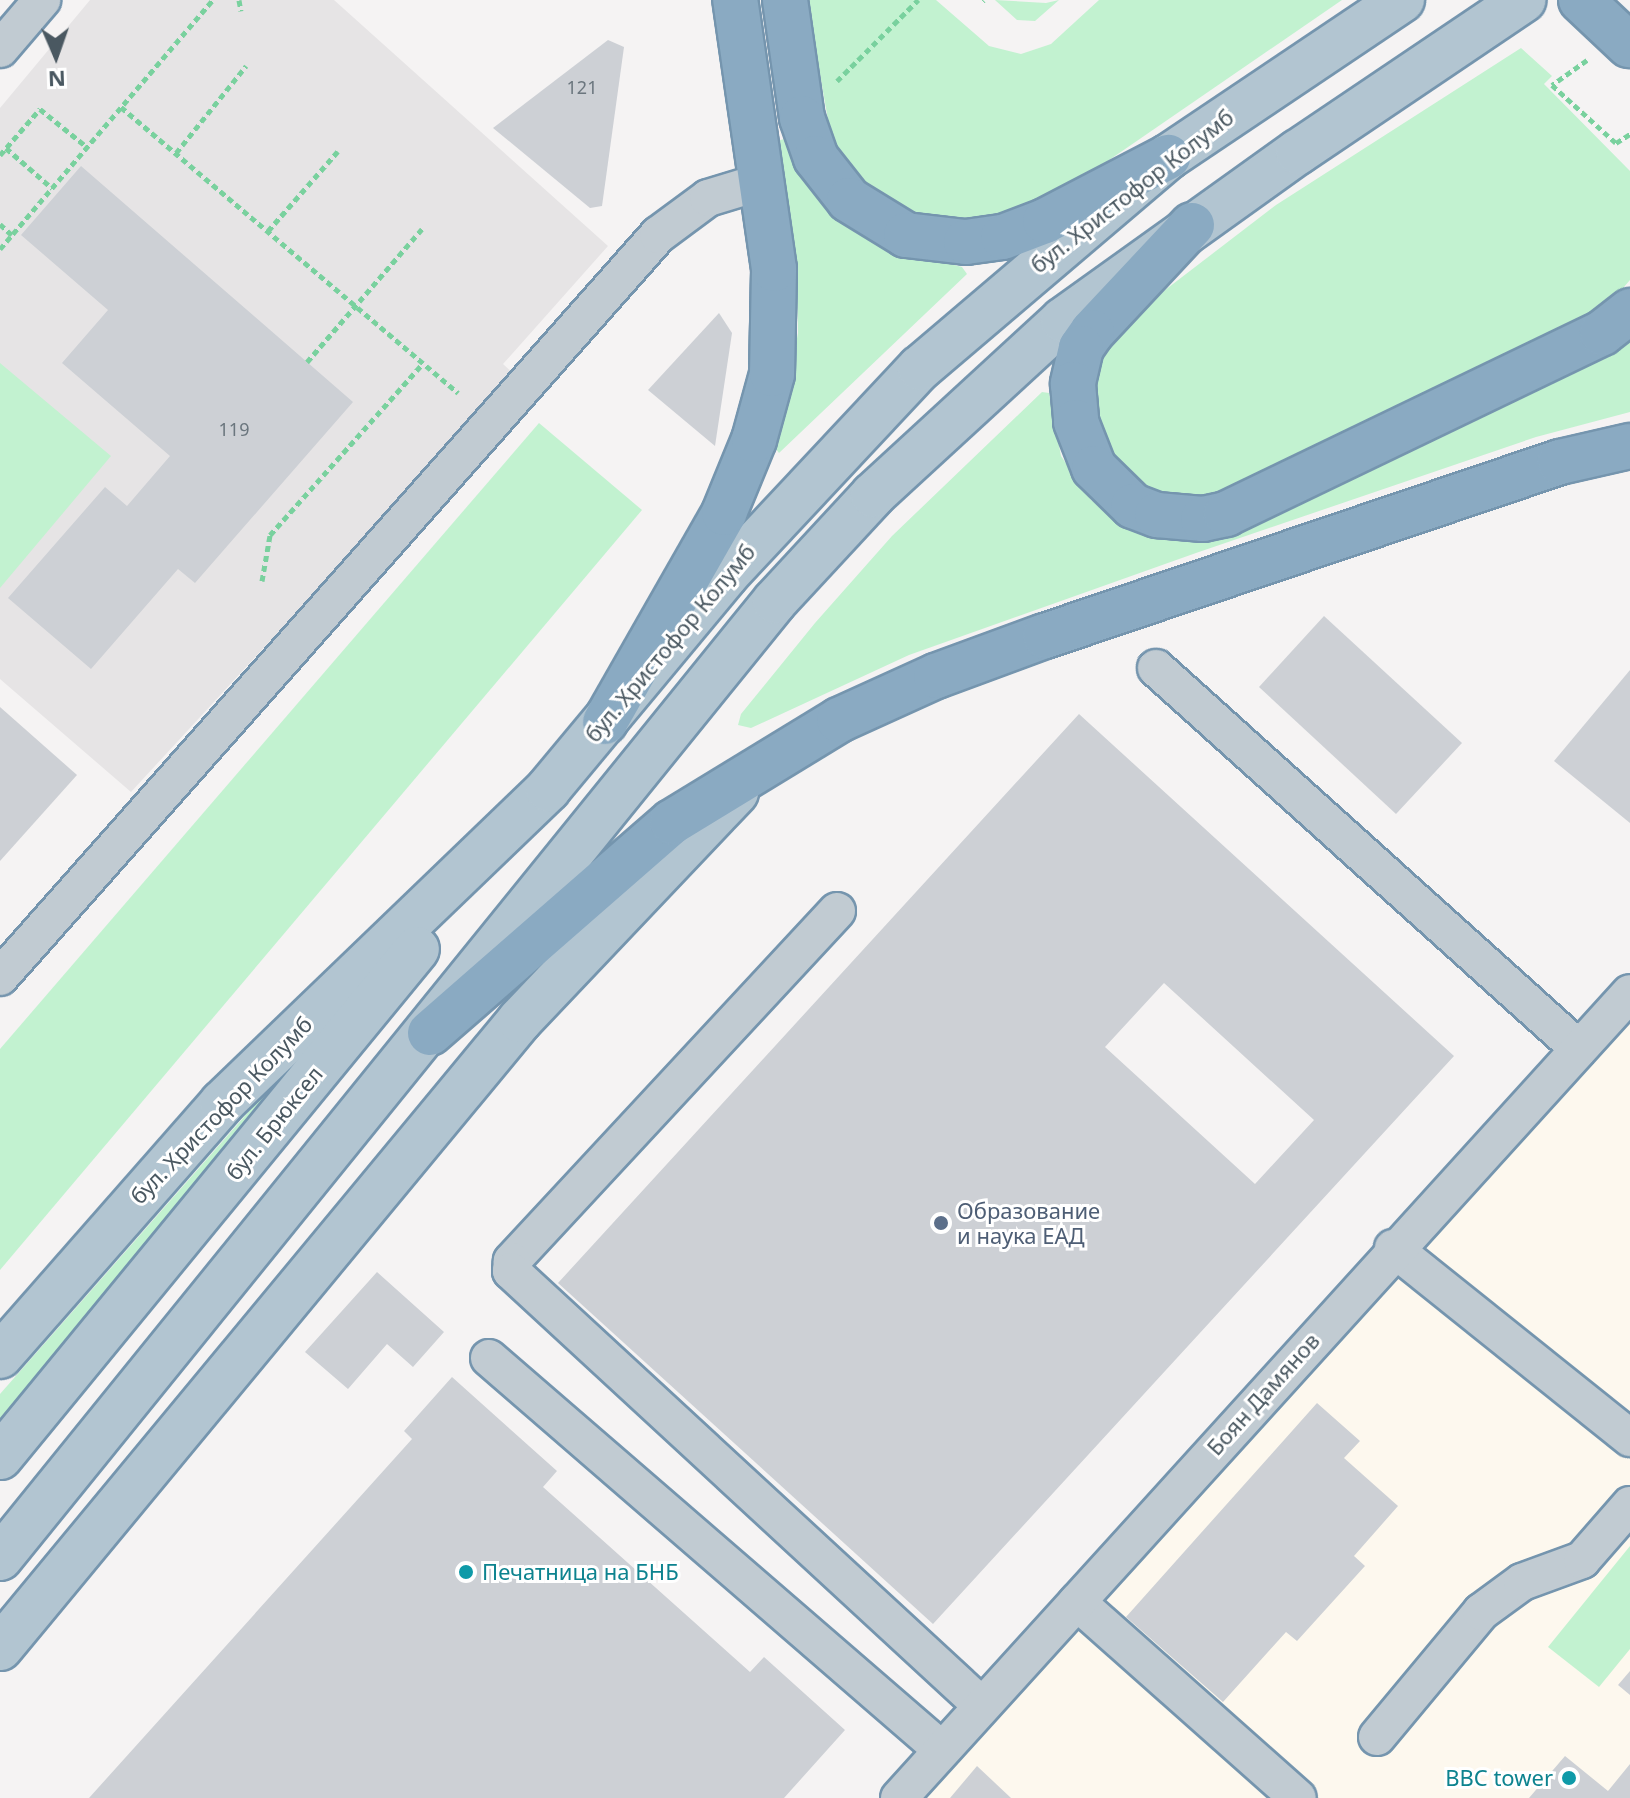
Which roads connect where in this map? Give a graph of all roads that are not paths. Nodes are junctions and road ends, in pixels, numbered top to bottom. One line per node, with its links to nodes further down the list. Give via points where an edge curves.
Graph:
1 (42, 0): 8 (street)
2 (735, 0): 10 (highway)
3 (785, 0): 9 (highway, via 802,118 816,158 849,200 906,235 966,242 1003,237)
4 (1402, 0): 9 (main road, бул. Христофор Колумб)
5 (1523, 0): 11 (main road)
6 (1581, 0): 7 (highway, bridge)
7 (1630, 46)
8 (0, 49)
9 (1168, 157): 15 (main road, бул. Христофор Колумб, via 920,368 822,467)
10 (761, 182): 15 (highway, via 776,305 765,408 724,513); 19 (street, via 708,198 658,235)
11 (1192, 225): 12 (highway, via 1092,332 1081,348 1073,384 1076,422 1094,468 1133,506 1157,515 1203,519 1226,514 1602,333); 21 (main road, via 1063,320 873,495 775,601)
12 (1630, 311)
13 (1630, 446): 16 (highway, via 1560,462 1018,646 936,676)
14 (1156, 668): 22 (street)
15 (605, 722): 17 (main road, бул. Христофор Колумб)
16 (774, 755): 21 (highway, via 616,866); 33 (main road, via 520,1020)
17 (548, 789): 25 (main road, бул. Христофор Колумб, via 222,1103); 28 (main road, бул. Брюксел)
18 (837, 911): 34 (street, via 512,1261 511,1271)
19 (3, 968)
20 (1630, 993): 22 (street, Боян Дамянов)
21 (430, 1033): 24 (main road)
22 (1579, 1049): 23 (street, Боян Дамянов)
23 (1393, 1248): 27 (street); 31 (street, Боян Дамянов)
24 (191, 1323): 30 (main road); 32 (main road)
25 (0, 1356)
26 (489, 1358): 36 (street)
27 (1630, 1438)
28 (0, 1457)
29 (1630, 1505): 35 (street, via 1582,1560 1522,1582 1481,1612)
30 (0, 1558)
31 (1077, 1602): 34 (street, Боян Дамянов); 38 (street)
32 (0, 1635)
33 (0, 1648)
34 (982, 1706): 36 (street, Боян Дамянов)
35 (1377, 1737)
36 (942, 1750): 37 (street, Боян Дамянов)
37 (899, 1798)
38 (1298, 1798)

